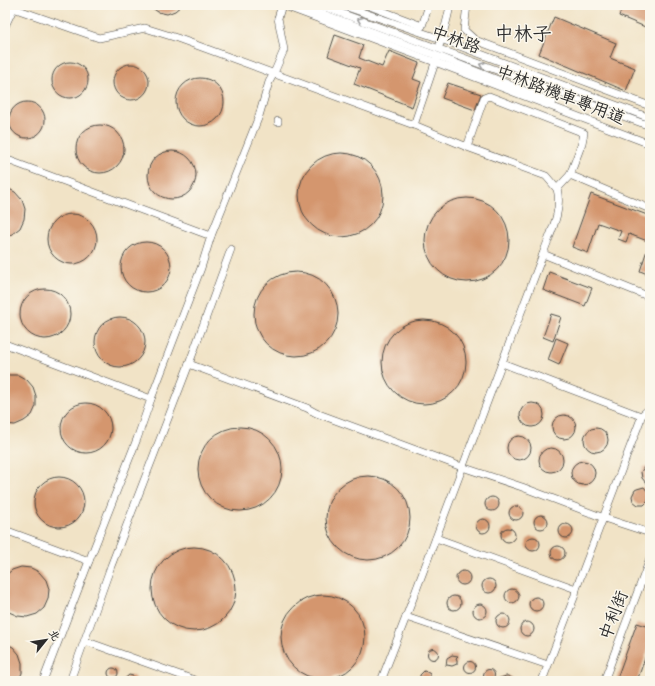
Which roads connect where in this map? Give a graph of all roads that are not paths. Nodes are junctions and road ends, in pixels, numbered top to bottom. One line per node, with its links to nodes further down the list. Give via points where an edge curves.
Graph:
1 (282, 5): 13 (street, 中林路機車專用道); 14 (street, bridge, via 278,18 284,50)
2 (299, 5): 13 (street)
3 (319, 5): 13 (street, 中林路, one-way to 3)
4 (341, 5): 12 (street, 中林路機車專用道)
5 (367, 5): 10 (street)
6 (429, 5): 10 (street, via 422,26)
7 (450, 5): 12 (street)
8 (467, 5): 15 (street, via 464,30 475,40)
9 (14, 7): 11 (street); 14 (street, via 99,38 145,28)
10 (375, 7)
11 (5, 26)
12 (441, 39): 13 (street); 16 (street, 中林路機車專用道)
13 (437, 56): 17 (street); 18 (street, 中林路, one-way to 13, via 593,104); 19 (street, via 589,117); 20 (street, 中林路機車專用道)
14 (274, 73): 17 (street); 26 (street)
15 (650, 106)
16 (650, 118)
17 (414, 125): 21 (street)
18 (650, 126)
19 (650, 138)
20 (650, 144)
21 (467, 147): 23 (street, via 484,98 489,96 584,133); 24 (street, via 546,176)
22 (5, 159): 26 (street)
23 (570, 175): 24 (street); 25 (street)
24 (557, 189): 28 (street, via 559,210)
25 (650, 208)
26 (211, 236): 33 (street)
27 (231, 249): 32 (street)
28 (543, 254): 29 (street); 31 (street)
29 (650, 297)
30 (5, 344): 33 (street)
31 (502, 363): 35 (street); 36 (street)
32 (189, 364): 36 (street); 45 (street, via 111,566)
33 (150, 399): 42 (street)
34 (650, 410): 35 (street)
35 (641, 416): 37 (street)
36 (462, 467): 37 (street); 40 (street)
37 (604, 518): 39 (street); 43 (street)
38 (5, 530): 42 (street)
39 (650, 533)
40 (436, 538): 43 (street); 44 (street)
41 (650, 558): 52 (street, 中利街)
42 (89, 561): 47 (street)
43 (576, 589): 46 (street)
44 (406, 617): 46 (street); 50 (street)
45 (85, 641): 48 (street); 49 (street)
46 (548, 665): 51 (street)
47 (43, 681)
48 (70, 681)
49 (197, 681)
50 (381, 681)
51 (542, 681)
52 (604, 681)

